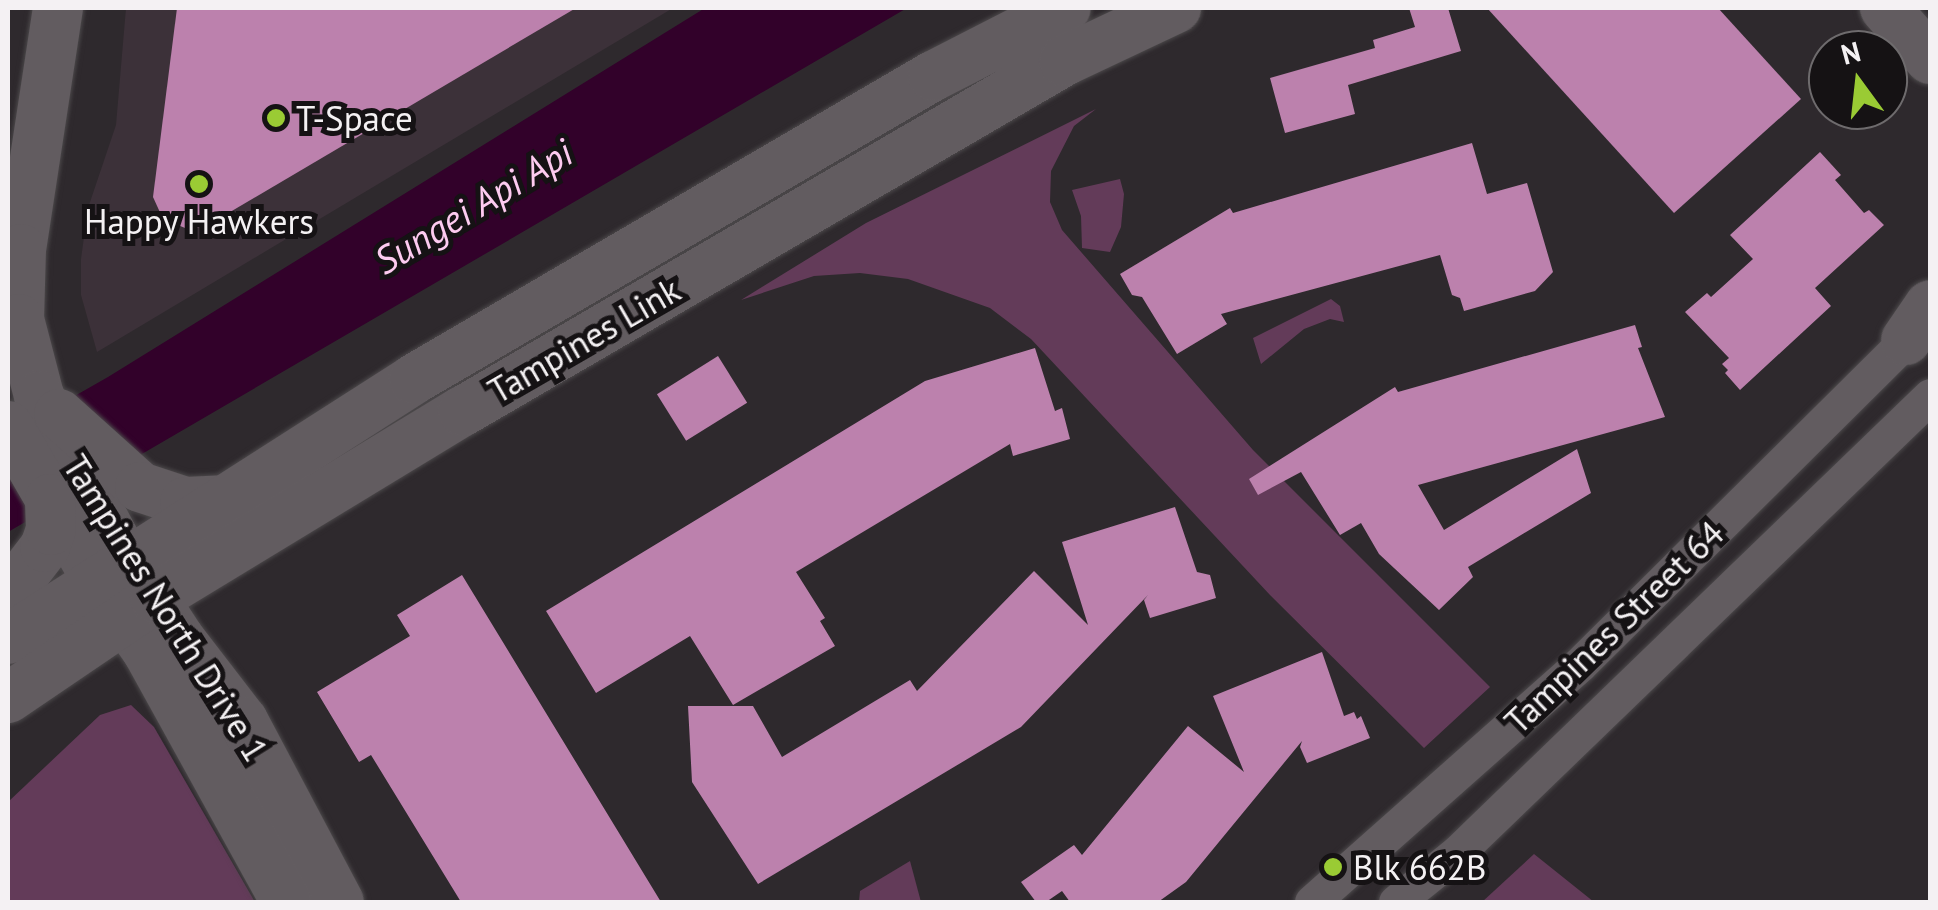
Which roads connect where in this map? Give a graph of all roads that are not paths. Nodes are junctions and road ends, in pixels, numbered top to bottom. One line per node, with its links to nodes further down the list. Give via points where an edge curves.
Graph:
1 (58, 8): 6 (street, Tampines North Drive 1)
2 (1885, 8): 5 (street)
3 (1160, 10): 12 (street, Tampines Link)
4 (1067, 11): 11 (street, Tampines Link, via 933,76 579,281)
5 (1930, 59)
6 (18, 208): 9 (street, Tampines North Drive 1)
7 (1919, 322): 18 (street, Tampines Street 64, via 1580,664)
8 (1930, 396): 19 (street, Tampines Street 64, via 1458,852)
9 (23, 411): 10 (street, Tampines North Drive 1); 11 (street, via 140,487 186,502); 12 (street, Tampines North Drive 1)
10 (50, 498): 12 (street, Tampines North Drive 1); 13 (street, via 45,547)
11 (228, 500): 12 (street, Tampines Link)
12 (126, 590): 14 (street, Tampines Link); 15 (street, Tampines Link); 16 (street, Tampines North Drive 1, via 148,652); 17 (street, Tampines North Drive 1, via 180,638 243,720)
13 (8, 595)
14 (8, 639)
15 (8, 698)
16 (286, 902)
17 (339, 902)
18 (1312, 902)
19 (1396, 902)

